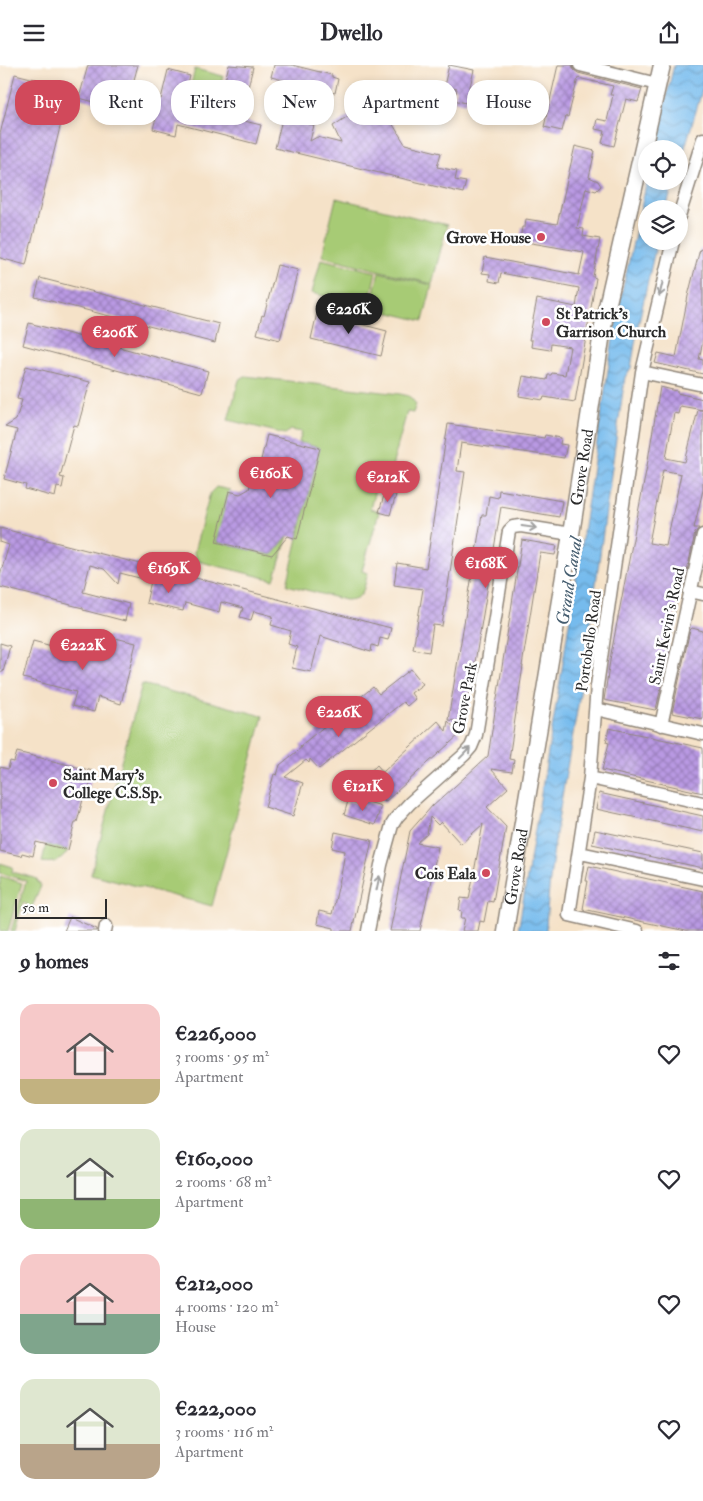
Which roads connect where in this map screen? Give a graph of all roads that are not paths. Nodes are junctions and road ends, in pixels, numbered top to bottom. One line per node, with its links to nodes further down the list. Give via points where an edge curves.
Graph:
1 (580, 65): 3 (street)
2 (660, 65): 3 (main road, Grove Road)
3 (657, 84): 9 (main road, Grove Road, via 604,320)
4 (703, 139): 5 (street)
5 (684, 200)
6 (671, 250): 7 (street, Portobello Road, one-way to 7)
7 (642, 372): 8 (street); 13 (street, Portobello Road)
8 (703, 385)
9 (571, 534): 20 (street, Grove Park, one-way to 9, via 392,825 410,803 464,755 476,735 510,531 521,526); 21 (main road, Grove Road)
10 (703, 535): 11 (street, Saint Kevin's Road)
11 (690, 591): 12 (street); 14 (street, Saint Kevin's Road)
12 (703, 594)
13 (596, 709): 14 (street); 16 (street, Portobello Road)
14 (661, 725): 15 (street)
15 (703, 734)
16 (590, 778): 17 (street); 18 (street, Portobello Road)
17 (703, 803)
18 (580, 853): 19 (street); 22 (street, Portobello Road, via 569,915)
19 (703, 879)
20 (368, 931)
21 (504, 931)
22 (638, 931)

